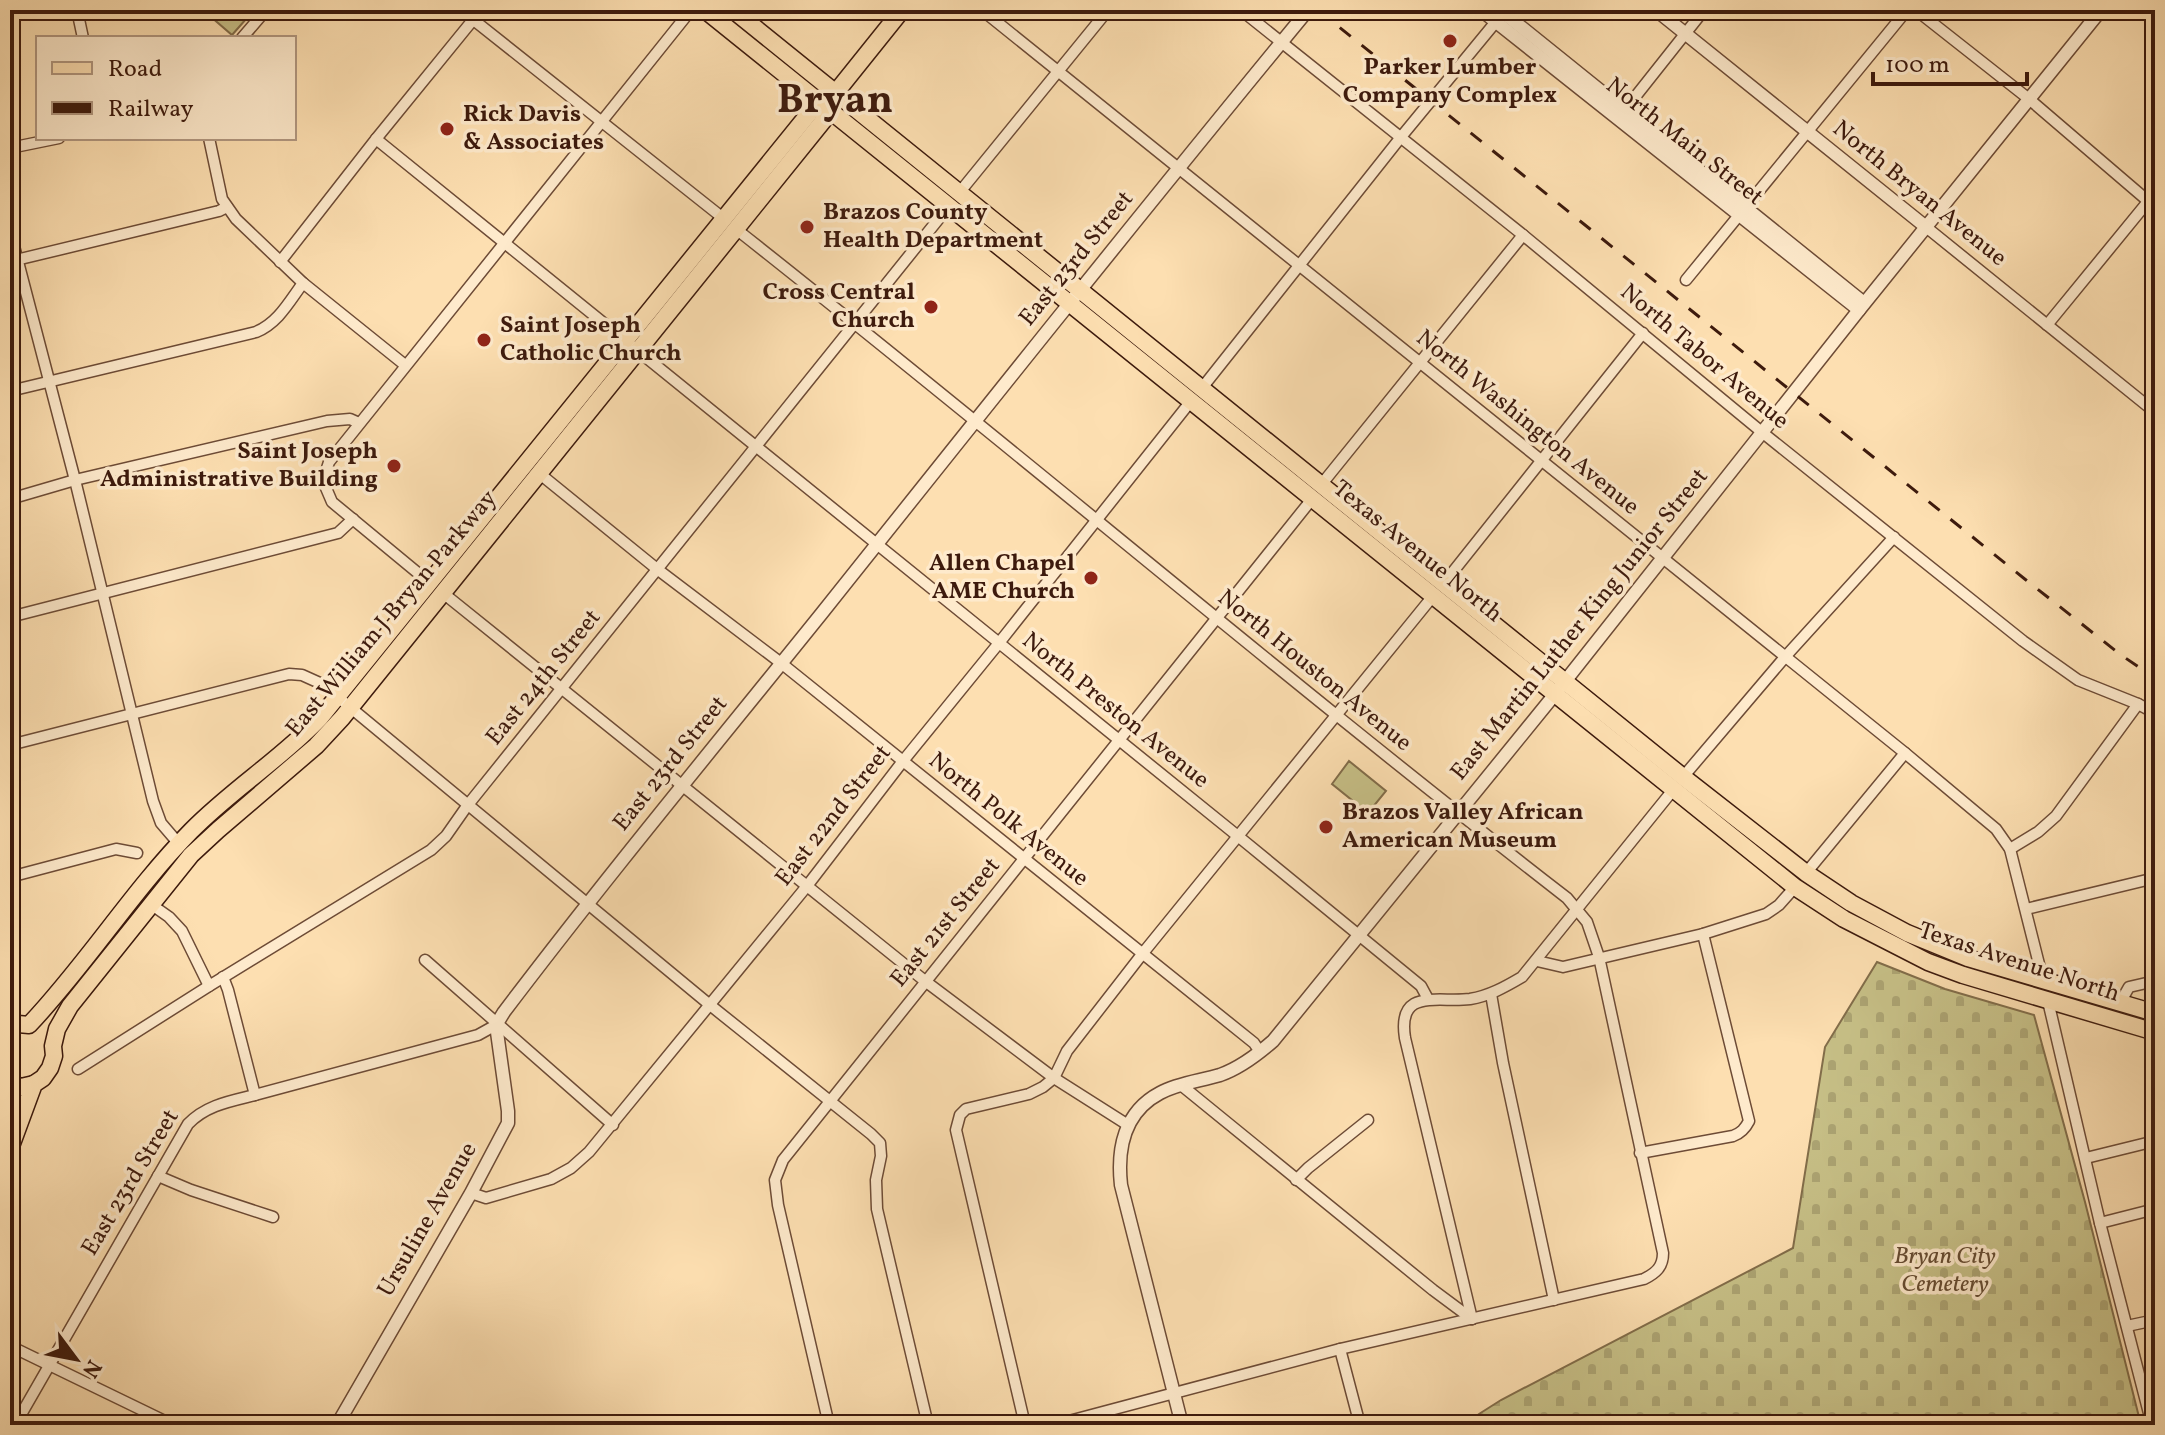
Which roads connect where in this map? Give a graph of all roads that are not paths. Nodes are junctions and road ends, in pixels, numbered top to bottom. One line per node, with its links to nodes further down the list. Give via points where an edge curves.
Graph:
1 (77, 10): 22 (street)
2 (266, 10): 23 (street)
3 (461, 10): 20 (street, North Houston Avenue)
4 (481, 10): 20 (street)
5 (691, 10): 29 (street)
6 (705, 10): 27 (main road, Texas Avenue North)
7 (733, 10): 27 (main road, Texas Avenue North)
8 (902, 10): 27 (main road, East William J Bryan Parkway)
9 (982, 10): 25 (street, North Washington Avenue)
10 (1108, 10): 25 (street, East 24th Street)
11 (1241, 10): 24 (street, North Tabor Avenue)
12 (1308, 10): 24 (street, East 23rd Street)
13 (1481, 10): 19 (street, North Main Street)
14 (1656, 10): 21 (street, North Bryan Avenue)
15 (1704, 10): 21 (street)
16 (1907, 10): 30 (street)
17 (1916, 10): 26 (street)
18 (2101, 10): 26 (street, East Martin Luther King Junior Street)
19 (1501, 14): 28 (street, North Main Street); 31 (street, East 22nd Street)
20 (473, 20): 29 (street, North Houston Avenue); 32 (street)
21 (1685, 34): 28 (street); 30 (street, North Bryan Avenue)
22 (83, 36)
23 (244, 36)
24 (1282, 43): 31 (street, North Tabor Avenue); 36 (street, East 23rd Street)
25 (1057, 72): 36 (street, North Washington Avenue); 37 (street, East 24th Street)
26 (2029, 99): 38 (street); 42 (street, East Martin Luther King Junior Street)
27 (830, 100): 37 (main road, Texas Avenue North); 41 (main road, East William J Bryan Parkway, via 811,111)
28 (1622, 114): 40 (street, North Main Street)
29 (603, 121): 41 (street, North Houston Avenue); 45 (street)
30 (1808, 133): 40 (street); 42 (street, North Bryan Avenue)
31 (1401, 137): 44 (street, North Tabor Avenue); 48 (street, East 22nd Street)
32 (376, 139): 45 (street, North Preston Avenue); 47 (street)
33 (49, 140): 35 (street)
34 (209, 140): 39 (street)
35 (10, 148)
36 (1179, 168): 48 (street, North Washington Avenue); 51 (street, East 23rd Street)
37 (954, 200): 51 (main road, Texas Avenue North); 53 (street, East 24th Street)
38 (2153, 200): 54 (street)
39 (227, 207): 46 (street); 47 (street)
40 (1743, 210): 49 (street); 52 (street, North Main Street)
41 (730, 224): 53 (street, North Houston Avenue); 56 (main road, East William J Bryan Parkway)
42 (1926, 227): 52 (street, East Martin Luther King Junior Street); 54 (street, North Bryan Avenue)
43 (10, 231): 46 (street)
44 (1523, 235): 55 (street, North Tabor Avenue); 57 (street, East 21st Street)
45 (505, 244): 56 (street, North Preston Avenue); 58 (street)
46 (13, 260): 59 (street)
47 (280, 262): 50 (street)
48 (1300, 266): 57 (street, North Washington Avenue); 61 (street, East 22nd Street)
49 (1686, 280)
50 (303, 283): 58 (street); 59 (street, via 276,320 256,332)
51 (1075, 296): 61 (main road, Texas Avenue North); 63 (street, East 23rd Street)
52 (1862, 306): 65 (street, East Martin Luther King Junior Street)
53 (856, 324): 63 (street, North Houston Avenue); 66 (street, East 24th Street)
54 (2047, 325): 62 (street, North Bryan Avenue)
55 (1643, 333): 65 (street, North Tabor Avenue); 67 (street)
56 (632, 345): 66 (street, North Preston Avenue); 68 (main road, East William J Bryan Parkway); 78 (main road, East William J Bryan Parkway)
57 (1421, 364): 67 (street, North Washington Avenue); 70 (street, East 21st Street)
58 (405, 365): 64 (street)
59 (50, 382): 60 (street); 69 (street)
60 (10, 391)
61 (1196, 394): 70 (main road, Texas Avenue North); 73 (street, East 22nd Street)
62 (2155, 412)
63 (976, 421): 73 (street, North Houston Avenue); 75 (street, East 23rd Street)
64 (359, 423): 69 (street, via 327,421); 72 (street, via 329,462 323,481 332,502)
65 (1763, 433): 74 (street, North Tabor Avenue); 76 (street, East Martin Luther King Junior Street)
66 (756, 447): 75 (street, North Preston Avenue); 77 (street, East 24th Street)
67 (1542, 461): 76 (street, North Washington Avenue); 79 (street)
68 (540, 474): 77 (street, North Polk Avenue); 78 (main road, East William J Bryan Parkway)
69 (75, 480): 71 (street); 80 (street)
70 (1316, 492): 79 (main road, Texas Avenue North); 82 (street, East 21st Street)
71 (10, 499)
72 (353, 519): 78 (street); 80 (street, via 338,533)
73 (1096, 520): 82 (street, North Houston Avenue); 83 (street, East 22nd Street)
74 (1894, 537): 84 (street); 89 (street, North Tabor Avenue, via 2058,667)
75 (877, 543): 83 (street, North Preston Avenue); 85 (street, East 23rd Street)
76 (1663, 558): 84 (street, North Washington Avenue); 86 (street, East Martin Luther King Junior Street)
77 (657, 569): 85 (street, North Polk Avenue); 87 (street, East 24th Street)
78 (436, 588): 87 (street); 88 (main road, East William J Bryan Parkway)
79 (1438, 589): 86 (main road, Texas Avenue North); 92 (street)
80 (102, 593): 81 (street); 91 (street)
81 (10, 617)
82 (1217, 617): 92 (street, North Houston Avenue); 93 (street, East 21st Street)
83 (999, 643): 93 (street, North Preston Avenue); 96 (street, East 22nd Street)
84 (1785, 657): 95 (street, North Washington Avenue); 98 (street)
85 (781, 663): 96 (street, North Polk Avenue); 97 (street, East 23rd Street)
86 (1560, 687): 98 (main road, Texas Avenue North); 100 (street, East Martin Luther King Junior Street)
87 (562, 688): 97 (street); 99 (street, East 24th Street)
88 (344, 703): 91 (street, via 322,684 289,674); 99 (street); 102 (main road, East William J Bryan Parkway); 112 (main road, East William J Bryan Parkway, via 309,753 202,844)
89 (2138, 704): 90 (street, North Tabor Avenue); 103 (street, via 2056,816)
90 (2155, 713)
91 (132, 715): 94 (street); 102 (street, via 161,823)
92 (1336, 716): 100 (street, North Houston Avenue); 101 (street)
93 (1119, 741): 101 (street, North Preston Avenue); 105 (street, East 21st Street)
94 (10, 745)
95 (1905, 753): 103 (street, North Washington Avenue, via 1996,829); 106 (street)
96 (903, 761): 105 (street, North Polk Avenue); 109 (street, East 22nd Street)
97 (682, 784): 109 (street); 111 (street, East 23rd Street)
98 (1678, 784): 106 (main road, Texas Avenue North); 110 (main road, Texas Avenue North); 114 (street)
99 (467, 806): 111 (street); 122 (street, East 24th Street, via 431,850)
100 (1457, 812): 114 (street, North Houston Avenue); 116 (street, East Martin Luther King Junior Street)
101 (1239, 837): 116 (street, North Preston Avenue); 118 (street)
102 (179, 844): 134 (main road, East William J Bryan Parkway)
103 (2010, 849): 113 (street, North Washington Avenue)
104 (137, 853): 107 (street, via 116,849)
105 (1024, 859): 118 (street, North Polk Avenue); 124 (street, East 21st Street)
106 (1806, 873): 123 (main road, Texas Avenue North, via 1907,933)
107 (10, 877)
108 (2155, 878): 113 (street)
109 (807, 886): 124 (street); 131 (street, East 22nd Street)
110 (1795, 887): 115 (street, via 1766,914); 117 (main road, Texas Avenue North)
111 (587, 903): 131 (street); 135 (street, East 23rd Street)
112 (152, 905): 126 (street, via 182,931); 138 (main road, East William J Bryan Parkway, via 70,1006)
113 (2026, 909): 123 (street, North Washington Avenue)
114 (1578, 910): 119 (street, North Houston Avenue); 121 (street)
115 (1703, 934): 119 (street); 152 (street, via 1749,1121 1733,1136)
116 (1360, 935): 128 (street, North Preston Avenue, via 1421,986); 139 (street, East Martin Luther King Junior Street)
117 (1891, 944): 123 (main road, via 1905,942 2019,982); 129 (main road, Texas Avenue North, via 1963,975)
118 (1143, 953): 139 (street, North Polk Avenue); 141 (street, via 1067,1051)
119 (1599, 957): 121 (street, via 1563,967); 152 (street, North Houston Avenue)
120 (425, 960): 135 (street)
121 (1537, 961): 127 (street, via 1522,977)
122 (223, 977): 126 (street, East 24th Street); 145 (street)
123 (2043, 980): 130 (main road, Texas Avenue North)
124 (925, 981): 141 (street); 146 (street, East 21st Street)
125 (2155, 981): 130 (street, via 2129,987)
126 (209, 986): 140 (street, East 24th Street)
127 (1491, 994): 128 (street); 160 (street)
128 (1428, 999): 161 (street, via 1408,1009 1403,1026)
129 (2048, 1001): 133 (main road, via 2064,995); 137 (main road, Texas Avenue North); 153 (street)
130 (2120, 1003): 132 (main road, Texas Avenue North)
131 (710, 1005): 146 (street); 148 (street, East 22nd Street)
132 (2155, 1013)
133 (2155, 1022)
134 (29, 1025): 136 (main road); 138 (main road)
135 (496, 1025): 145 (street, East 23rd Street, via 478,1035); 148 (street); 156 (street, Ursuline Avenue, via 508,1123)
136 (10, 1026)
137 (2155, 1032)
138 (53, 1046): 143 (main road, East William J Bryan Parkway, via 52,1064)
139 (1260, 1052): 144 (street, East Martin Luther King Junior Street, via 1221,1075)
140 (78, 1069)
141 (1054, 1078): 149 (street); 173 (street, via 1029,1094 966,1109 956,1130)
142 (10, 1083): 143 (main road)
143 (34, 1084): 151 (main road, East William J Bryan Parkway)
144 (1181, 1085): 149 (street, East Martin Luther King Junior Street, via 1158,1094); 155 (street)
145 (255, 1095): 154 (street, East 23rd Street, via 196,1115)
146 (828, 1101): 171 (street, East 21st Street, via 783,1160 775,1180); 172 (street, via 880,1143 877,1209)
147 (1368, 1120): 155 (street)
148 (613, 1125): 156 (street, East 22nd Street, via 571,1168 551,1179 486,1198)
149 (1128, 1125): 167 (street, East Martin Luther King Junior Street, via 1118,1162 1121,1185)
150 (2155, 1141): 153 (street)
151 (10, 1149)
152 (1640, 1153): 160 (street, North Houston Avenue, via 1663,1253 1659,1269 1644,1279)
153 (2086, 1158): 159 (street)
154 (158, 1176): 158 (street); 166 (street, East 23rd Street)
155 (1296, 1180): 161 (street)
156 (471, 1193): 170 (street, Ursuline Avenue)
157 (2155, 1209): 159 (street)
158 (273, 1217)
159 (2100, 1223): 163 (street)
160 (1554, 1300): 161 (street)
161 (1472, 1319): 165 (street)
162 (2155, 1320): 163 (street)
163 (2127, 1326): 177 (street)
164 (10, 1346): 166 (street)
165 (1340, 1349): 167 (street); 176 (street)
166 (49, 1365): 168 (street, East 23rd Street); 169 (street)
167 (1174, 1392): 174 (street); 175 (street, East Martin Luther King Junior Street)
168 (15, 1425)
169 (173, 1425)
170 (337, 1425)
171 (829, 1425)
172 (928, 1425)
173 (1025, 1425)
174 (1054, 1425)
175 (1182, 1425)
176 (1360, 1425)
177 (2152, 1425)

